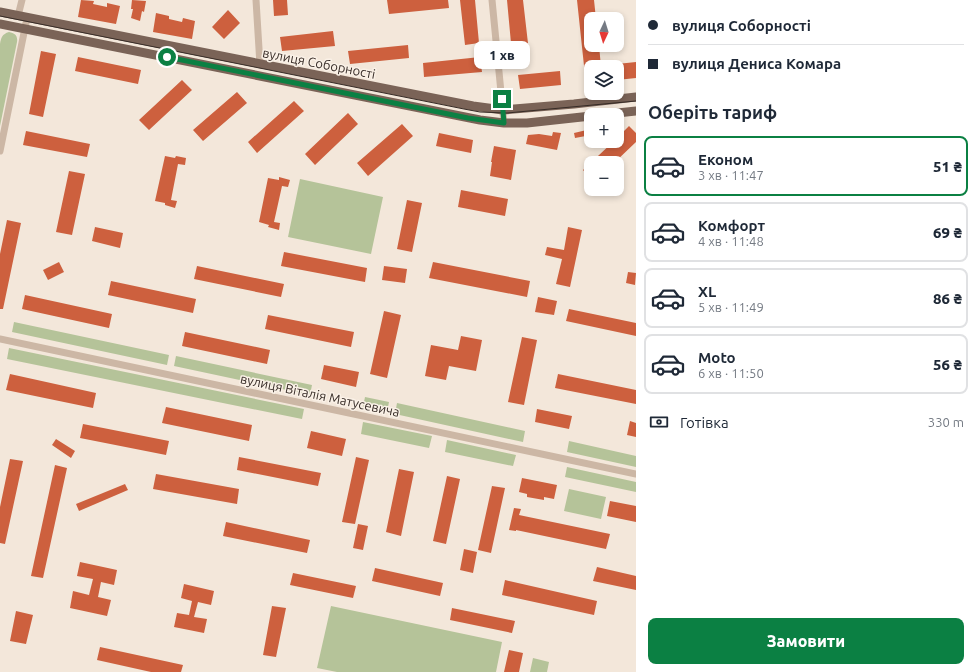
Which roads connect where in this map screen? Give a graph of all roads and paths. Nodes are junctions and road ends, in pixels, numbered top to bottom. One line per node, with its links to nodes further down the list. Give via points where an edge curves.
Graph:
1 (22, 0): 5 (street)
2 (256, 0): 8 (street)
3 (492, 0): 10 (street)
4 (2, 12): 5 (main road, вулиця Соборності); 6 (street)
5 (23, 17): 7 (street); 8 (main road, вулиця Соборності)
6 (0, 26): 7 (main road, вулиця Соборності)
7 (25, 29): 14 (main road, вулиця Соборності); 15 (street)
8 (260, 65): 10 (main road, вулиця Соборності)
9 (636, 97): 10 (main road, вулиця Соборності)
10 (502, 110): 14 (street)
11 (636, 111): 12 (main road)
12 (624, 112)
13 (584, 117): 14 (main road, вулиця Соборності)
14 (504, 123)
15 (0, 151)
16 (0, 339): 17 (street, вулиця Віталія Матусевича)
17 (636, 474)

